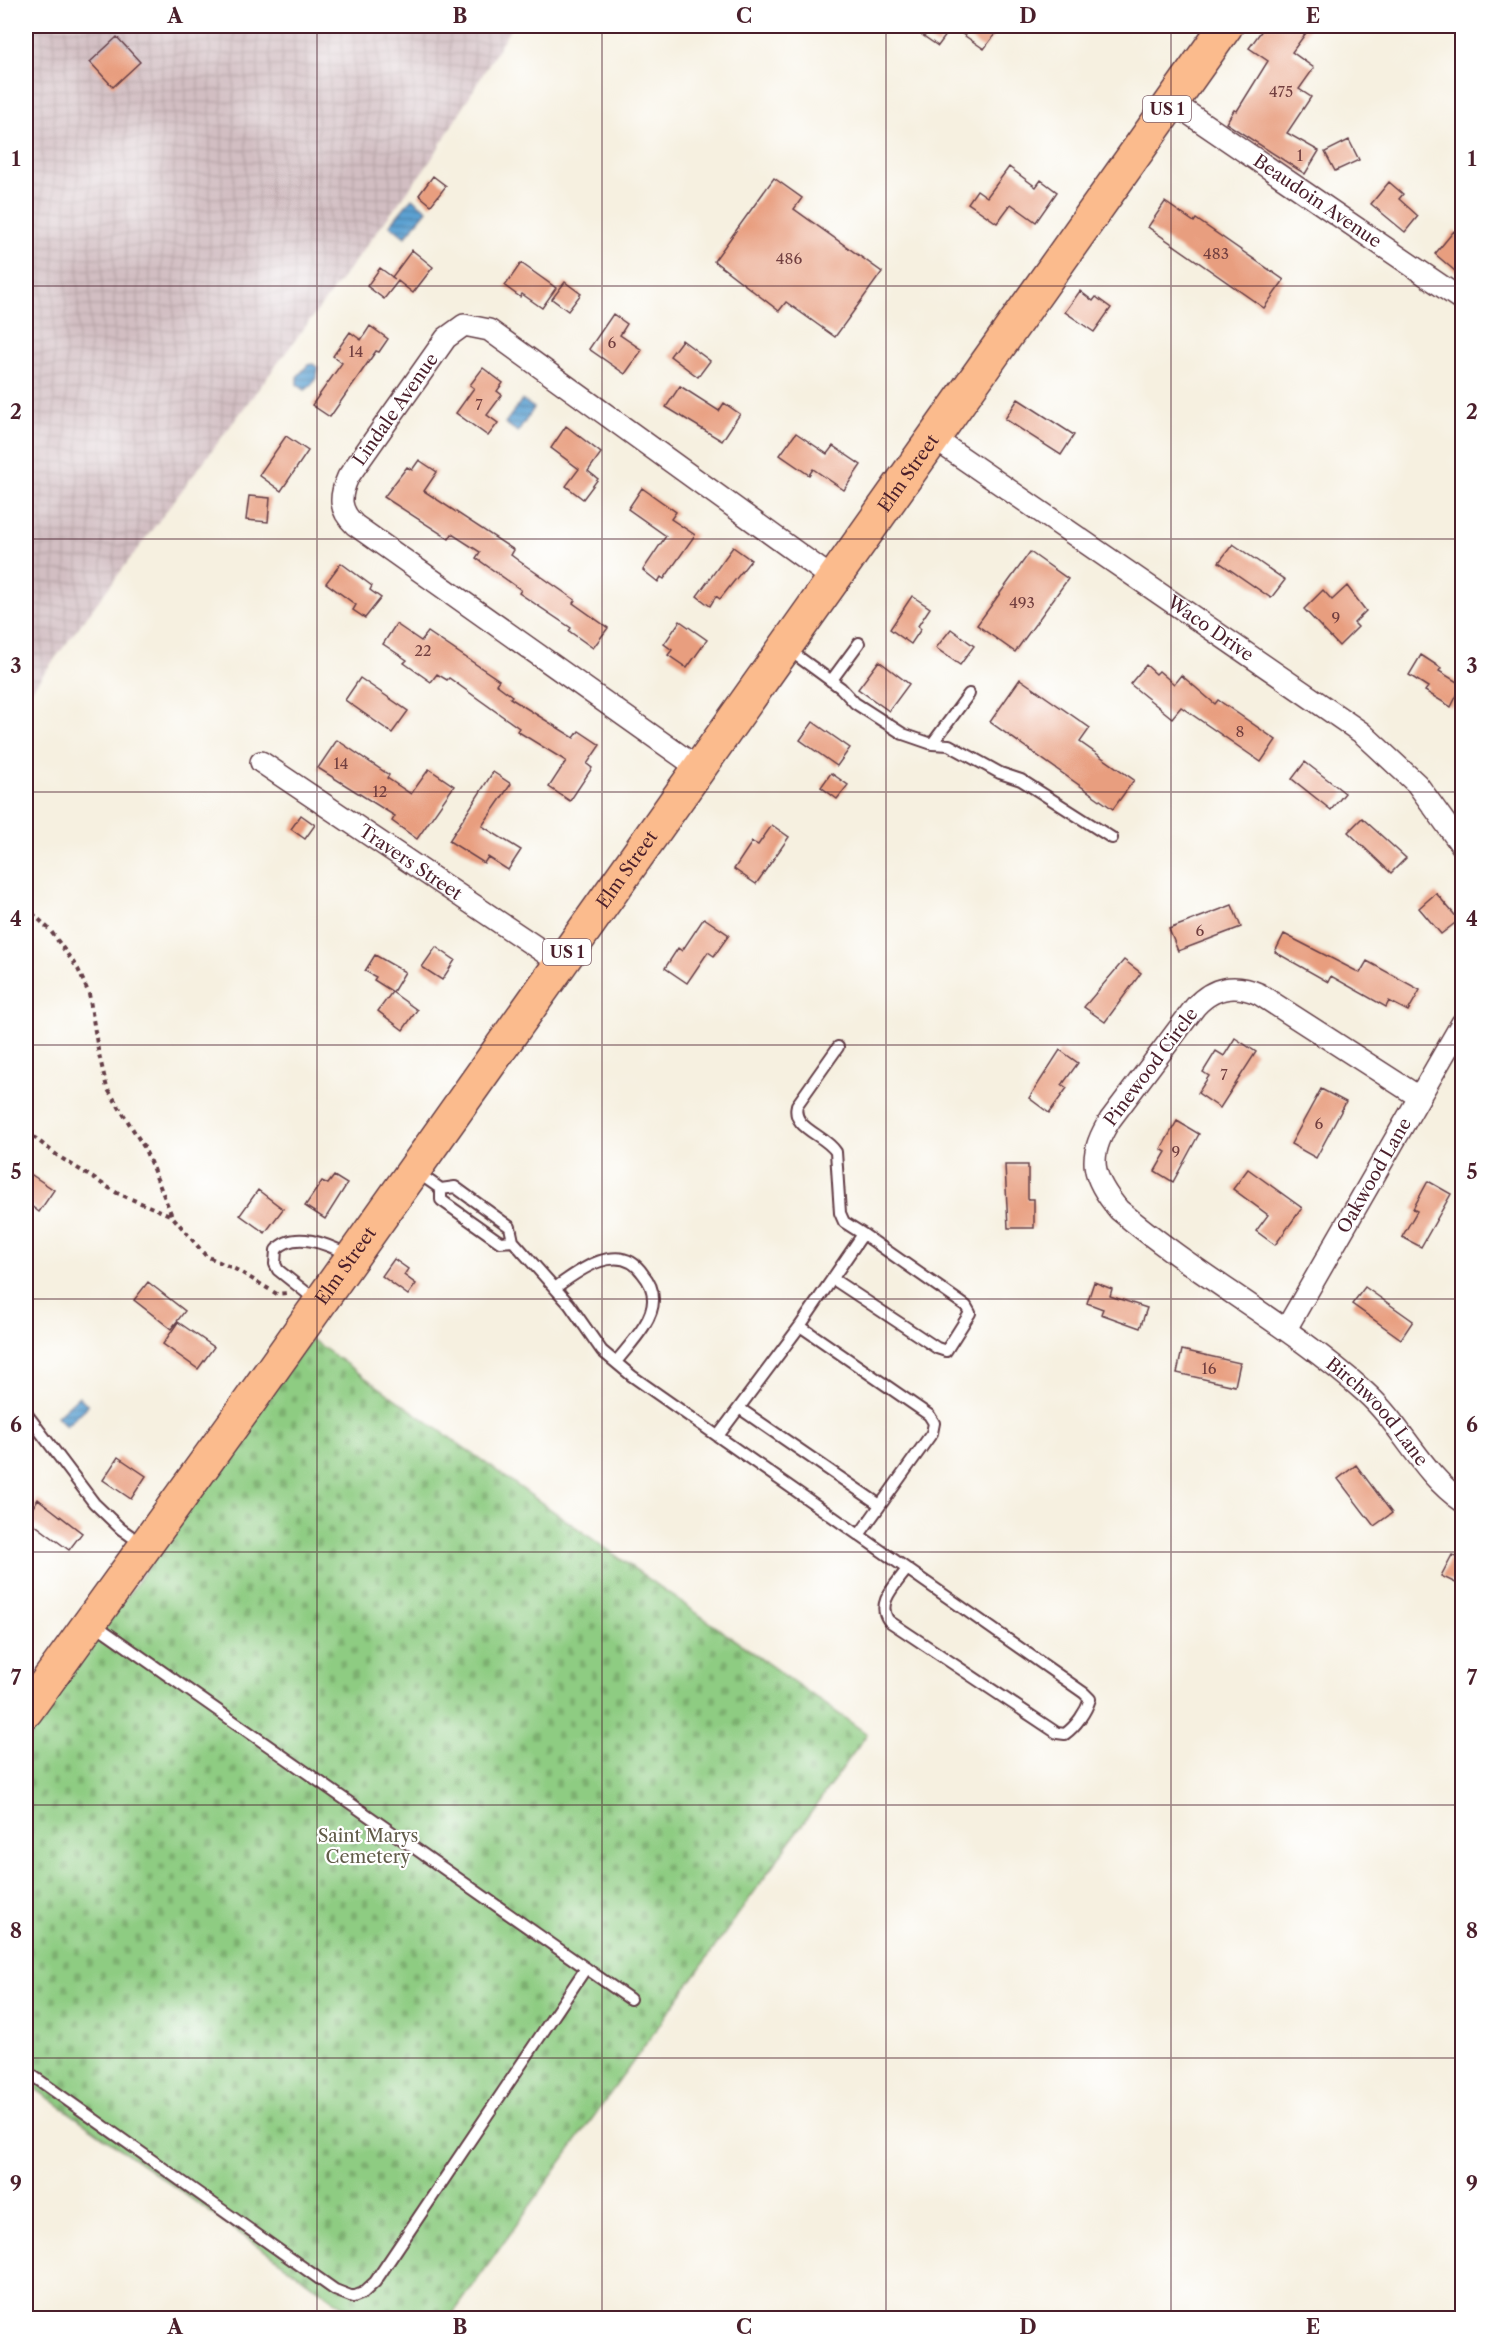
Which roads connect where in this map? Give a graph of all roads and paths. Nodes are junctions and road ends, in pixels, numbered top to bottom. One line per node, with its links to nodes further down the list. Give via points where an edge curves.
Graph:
1 (1226, 26): 3 (main road, Elm Street / US 1)
2 (26, 94): 4 (lane)
3 (1172, 102): 5 (street, Beaudoin Avenue); 6 (main road, Elm Street / US 1)
4 (26, 137)
5 (1462, 300)
6 (932, 437): 7 (main road, Elm Street / US 1); 16 (street, Waco Drive, via 1362,733 1417,784)
7 (832, 578): 9 (main road, Elm Street / US 1); 14 (street, Lindale Avenue, via 489,330 464,325 446,338 348,477 341,498 343,512 355,525)
8 (859, 643): 10 (lane)
9 (784, 646): 10 (lane); 14 (main road, Elm Street / US 1)
10 (831, 681): 12 (lane, via 855,703 903,734)
11 (969, 694): 12 (lane)
12 (932, 744): 15 (lane, via 949,745 1021,780)
13 (261, 762): 18 (street, Travers Street)
14 (698, 768): 18 (main road, Elm Street / US 1)
15 (1112, 838)
16 (1462, 846)
17 (26, 907): 25 (path, via 50,930 78,969 89,994 107,1088 144,1147)
18 (560, 963): 23 (main road, Elm Street / US 1)
19 (1462, 1023): 21 (street, Oakwood Lane)
20 (838, 1047): 26 (lane, via 797,1105 795,1114 799,1122 836,1152 840,1213 844,1221)
21 (1419, 1097): 33 (street, Oakwood Lane); 33 (street, Pinewood Circle, via 1259,994 1245,988 1226,988 1195,1007 1100,1136 1094,1160 1096,1172 1119,1210)
22 (26, 1131): 25 (path, via 117,1193)
23 (413, 1170): 24 (lane); 28 (main road, Elm Street / US 1)
24 (441, 1189): 27 (lane, via 441,1200 500,1242); 27 (lane, via 456,1187 510,1227)
25 (172, 1216): 31 (path, via 206,1256 277,1294)
26 (863, 1234): 29 (lane); 29 (lane, via 966,1306 968,1320 946,1351)
27 (513, 1241): 30 (lane)
28 (352, 1256): 31 (main road, Elm Street / US 1); 31 (lane, via 329,1245 303,1240 287,1242 276,1250 275,1264 285,1278)
29 (833, 1279): 32 (lane)
30 (555, 1288): 34 (lane, via 602,1351); 34 (lane, via 595,1262 613,1258 640,1269 650,1283 654,1300 643,1326)
31 (308, 1295): 41 (main road, Elm Street / US 1)
32 (801, 1326): 35 (lane); 39 (lane, via 929,1415 934,1423 932,1433)
33 (1286, 1329): 38 (street, Birchwood Lane, via 1380,1406 1439,1481)
34 (616, 1362): 37 (lane)
35 (739, 1408): 37 (lane); 39 (lane)
36 (26, 1413): 41 (lane, via 94,1503)
37 (718, 1437): 40 (lane)
38 (1462, 1502)
39 (880, 1505): 40 (lane)
40 (859, 1535): 42 (lane)
41 (145, 1546): 43 (main road, Elm Street / US 1)
42 (907, 1569): 42 (lane, via 1084,1693 1090,1699 1088,1707 1071,1729 1065,1734 1057,1733 888,1621 882,1605)
43 (91, 1621): 44 (main road, Elm Street / US 1); 45 (lane)
44 (26, 1711)
45 (586, 1968): 46 (lane); 47 (lane, via 375,2282 354,2297 335,2290)
46 (630, 1999)
47 (26, 2071)

